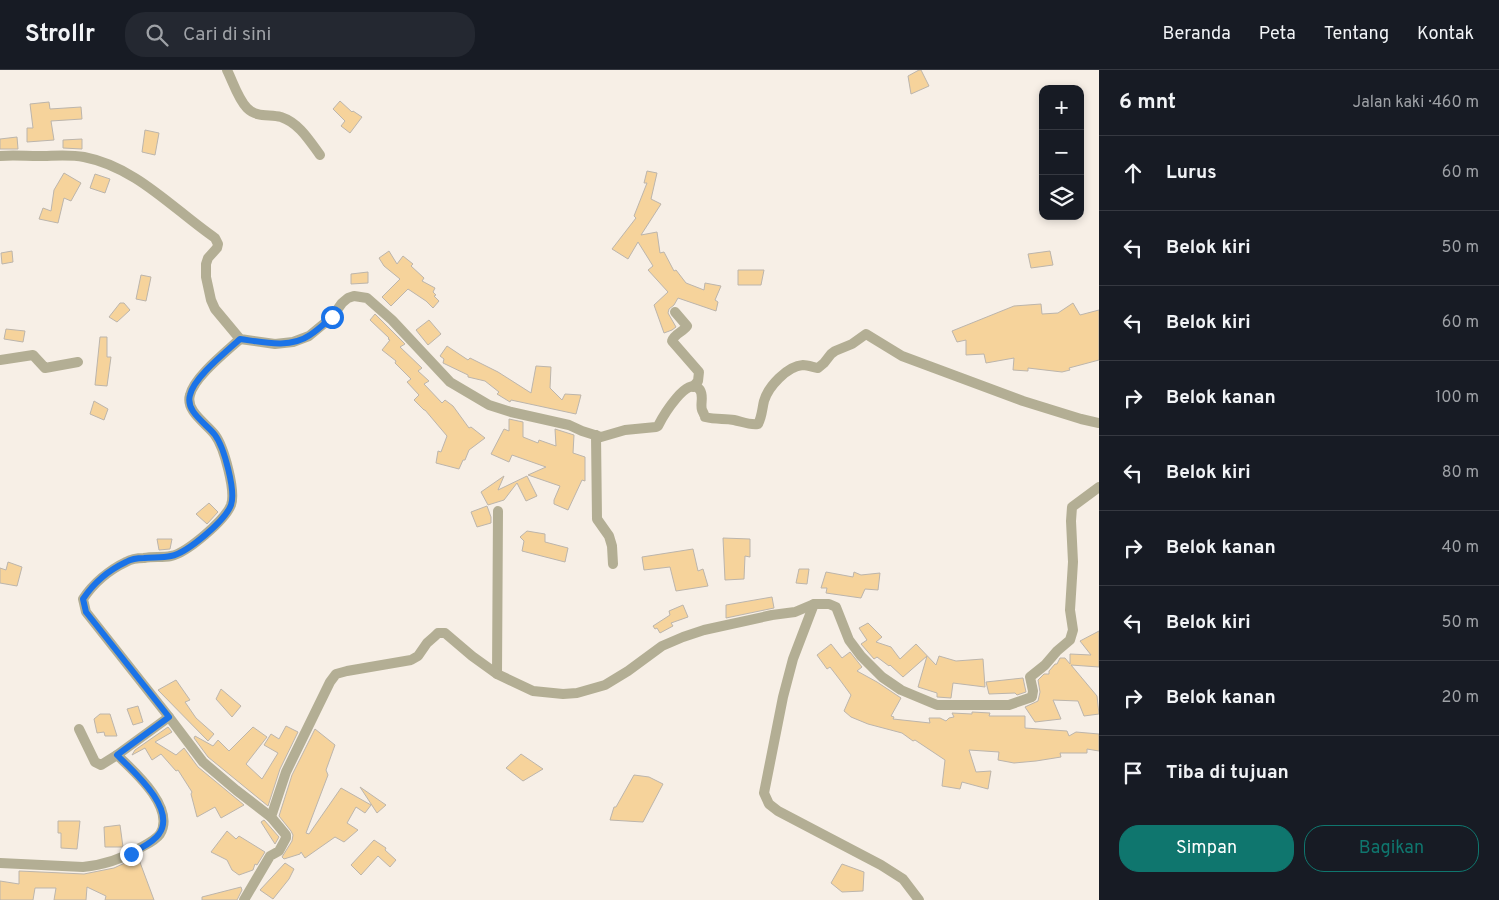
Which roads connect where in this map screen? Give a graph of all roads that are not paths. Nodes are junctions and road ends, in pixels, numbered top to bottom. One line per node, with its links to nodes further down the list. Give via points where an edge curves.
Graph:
1 (228, 70): 2 (street, via 249,110 258,115 279,116 295,125)
2 (320, 155)
3 (0, 156): 5 (street, via 70,155 100,161 135,177 177,208 217,241 206,264 211,300)
4 (675, 312): 8 (street, via 687,326 672,341 699,372)
5 (240, 339): 10 (street, via 275,344 293,342 309,336 348,298 367,298 450,382 473,397 511,412 569,425); 16 (street, via 195,383 189,397 192,410 220,444 232,490 231,505 220,522 188,548 172,556 127,561 108,573 83,599 86,612)
6 (0, 360): 7 (street, via 33,355 45,368)
7 (78, 362)
8 (693, 387): 9 (street, via 702,393 705,417 756,424 760,422 764,400 774,382 793,367 818,368 830,354 866,334 902,356 1023,401); 10 (street, via 687,388 676,399 656,427)
9 (1099, 423)
10 (596, 435): 13 (street, via 597,519 609,536)
11 (1099, 487): 14 (street, via 1072,506 1070,610 1073,630 1070,640 1030,677 1032,697 1009,705 937,705 923,700 882,677 861,656 850,640 836,607)
12 (498, 511): 15 (street)
13 (613, 564)
14 (814, 604): 15 (street, via 795,612 683,637 662,646 605,685 577,693 533,691); 22 (street, via 783,697 764,793 769,804 778,811 881,865 903,880)
15 (497, 674): 19 (street, via 445,633 438,633 411,660 336,674 286,772)
16 (169, 717): 18 (street); 19 (street, via 203,762)
17 (79, 728): 18 (street, via 95,762 101,765)
18 (117, 755): 20 (street, via 139,776 160,807 163,826 157,836 131,854 96,866)
19 (271, 817): 21 (street, via 286,838 279,852 270,856)
20 (0, 862)
21 (244, 900)
22 (919, 900)

